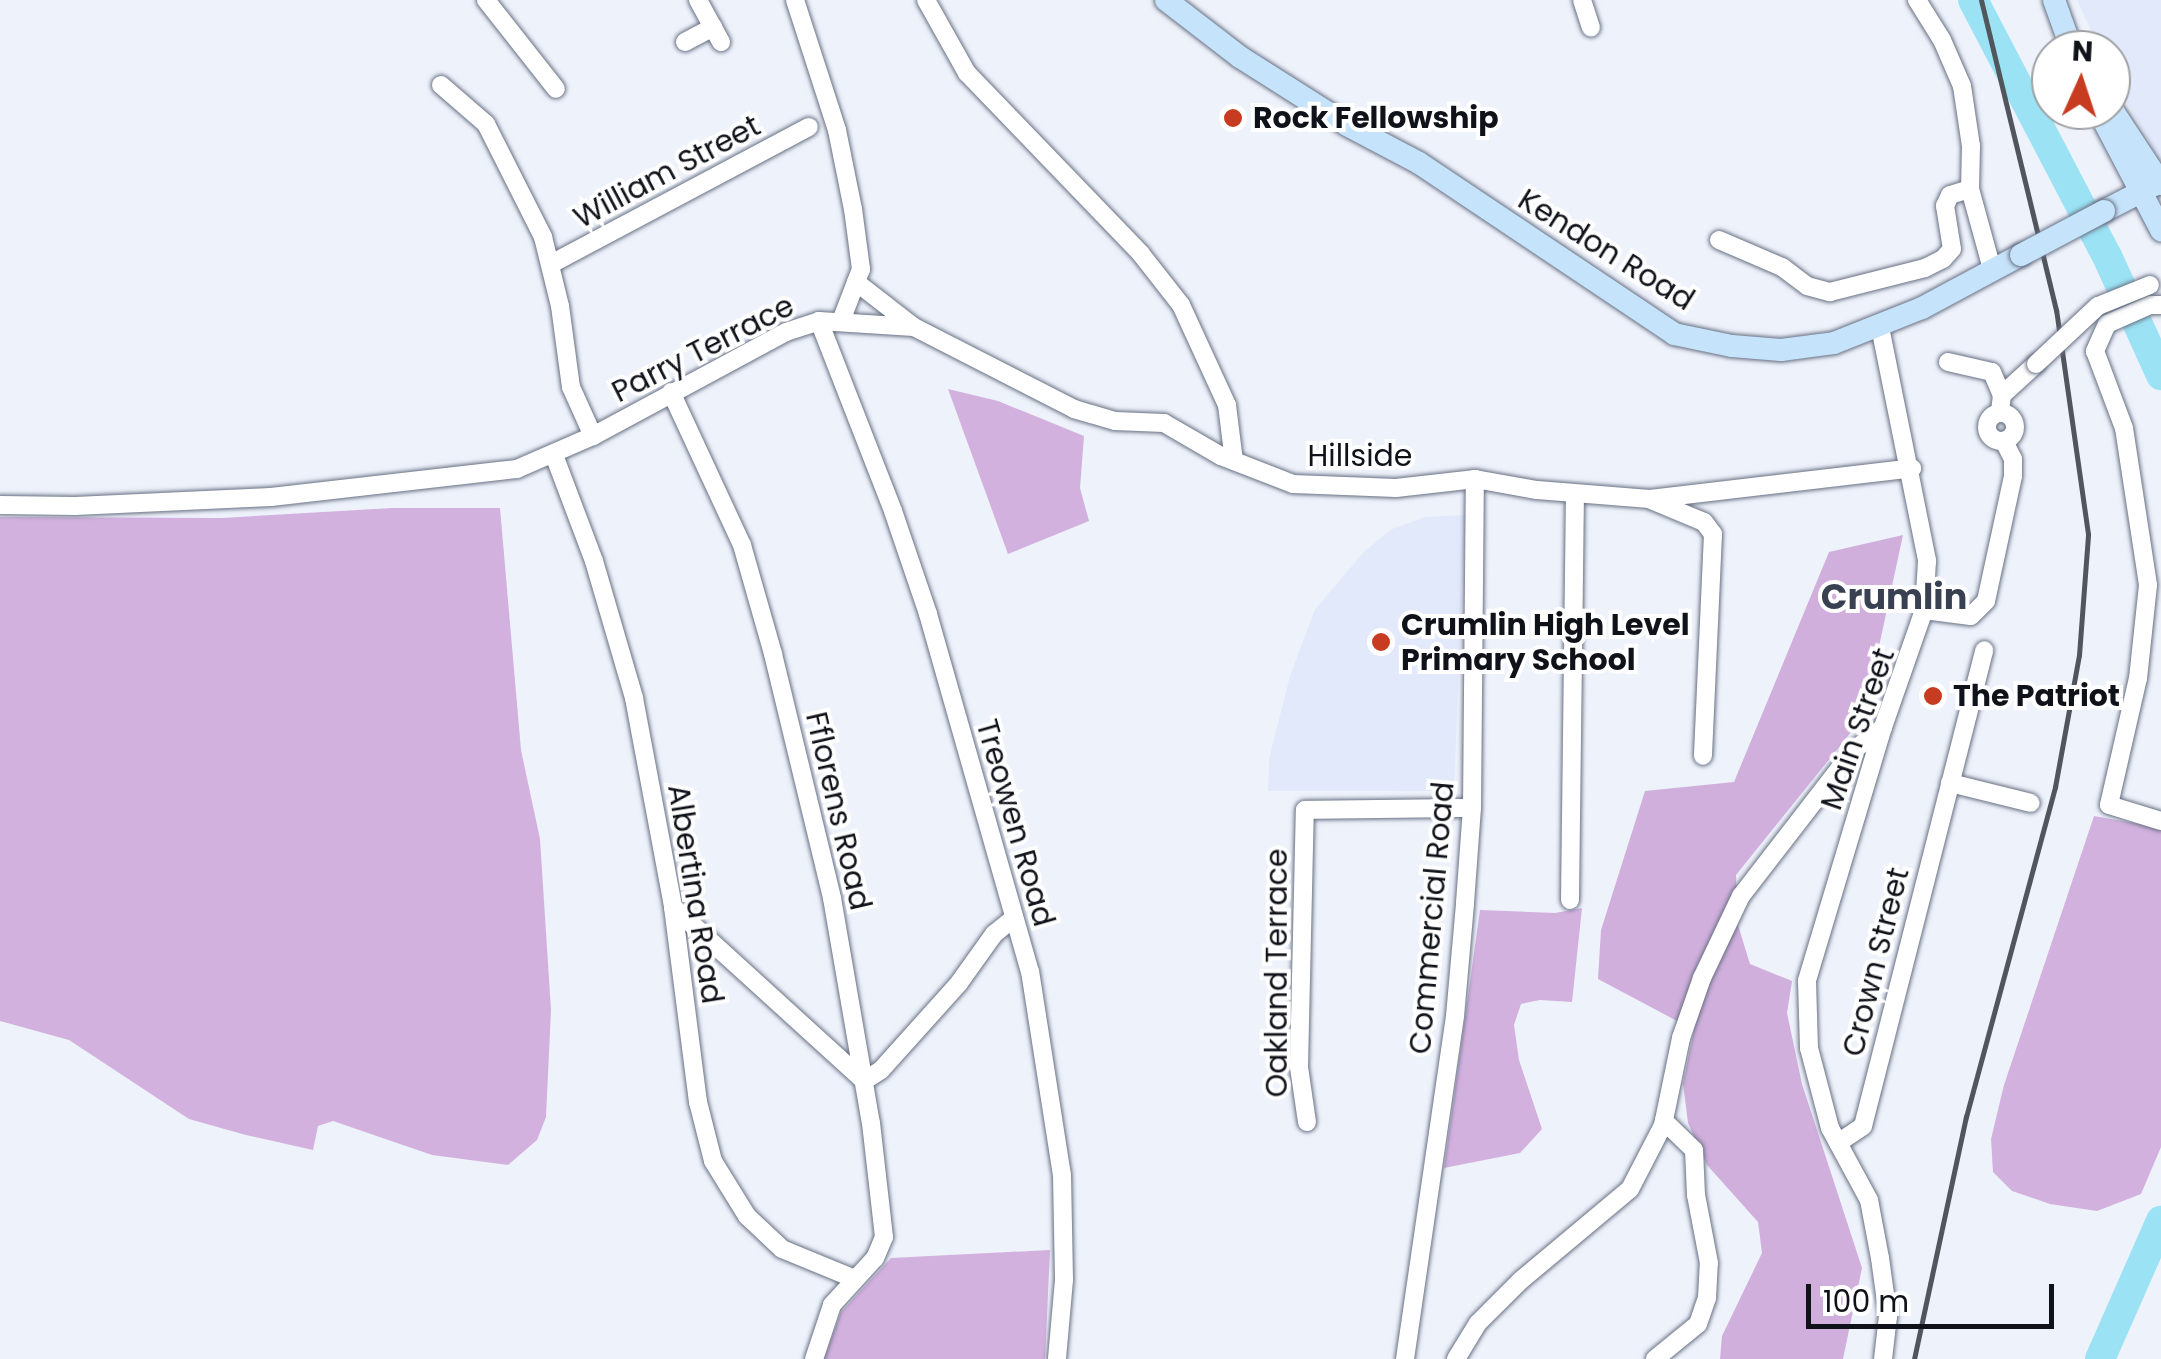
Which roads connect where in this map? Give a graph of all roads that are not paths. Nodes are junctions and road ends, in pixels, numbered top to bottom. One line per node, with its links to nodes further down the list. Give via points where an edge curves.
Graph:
1 (486, 0): 13 (street)
2 (698, 0): 11 (street, via 717,35)
3 (795, 0): 23 (street, via 837,130 862,269)
4 (926, 0): 35 (street, via 967,73 1141,254 1181,306 1227,405)
5 (1166, 0): 29 (main road, Kendon Road, via 1240,57 1420,162 1674,334 1781,350)
6 (1582, 0): 9 (street)
7 (1917, 0): 18 (street, via 1962,86)
8 (2054, 0): 10 (main road)
9 (1592, 28)
10 (2065, 30)
11 (685, 42)
12 (441, 85): 21 (street, via 486,124)
13 (556, 90)
14 (808, 128): 21 (street, William Street)
15 (2113, 130): 17 (main road)
16 (2123, 130): 17 (main road)
17 (2154, 186): 19 (main road); 22 (main road, Kendon Road, bridge)
18 (1970, 189): 20 (street, via 1950,195 1945,206 1952,249 1943,259 1830,292); 22 (street)
19 (2161, 230)
20 (1719, 240)
21 (551, 264): 33 (street, via 571,387)
22 (1992, 269): 29 (main road, Kendon Road)
23 (856, 282): 27 (street); 28 (street)
24 (2155, 283): 32 (street, bridge, via 2098,306)
25 (2156, 305): 48 (street, via 2113,320 2103,329 2096,358 2124,428 2148,600 2109,806)
26 (819, 322): 27 (street, Parry Terrace); 31 (street, Parry Terrace, via 786,332); 51 (street, Treowen Road, via 928,614)
27 (841, 322): 28 (street, Hillside)
28 (914, 327): 35 (street, Hillside, via 1074,409 1115,421 1164,423)
29 (1880, 328): 36 (street, Main Street)
30 (1948, 362): 32 (street, via 1992,372)
31 (671, 392): 33 (street, Parry Terrace); 52 (street, Fflorens Road, via 742,544 773,654 832,898)
32 (2001, 404): 41 (street, via 1987,430 2004,440 2013,476 1986,601 1971,616)
33 (592, 436): 34 (street, Parry Terrace)
34 (554, 456): 40 (street, Parry Terrace, via 497,473 271,496); 50 (street, Albertina Road, via 594,560 634,698)
35 (1234, 461): 37 (street, Hillside, via 1292,484 1396,488)
36 (1912, 468): 39 (street, Hillside); 41 (street, Main Street, via 1927,561)
37 (1475, 479): 38 (street, Hillside); 47 (street, Commercial Road)
38 (1575, 494): 39 (street, Hillside); 49 (street)
39 (1650, 500): 44 (street, via 1704,522 1712,534)
40 (0, 505)
41 (1924, 610): 43 (street, Main Street)
42 (1984, 650): 45 (street, Crown Street)
43 (1883, 727): 53 (street, via 1854,750 1741,896 1681,1038); 55 (street, Main Street, via 1807,980 1809,1048)
44 (1703, 756)
45 (1950, 783): 46 (street); 55 (street, Crown Street, via 1863,1126)
46 (2031, 803)
47 (1472, 808): 54 (street, Oakland Terrace, via 1305,810 1299,1067); 59 (street, Commercial Road, via 1455,1016)
48 (2161, 821)
49 (1570, 900)
50 (673, 906): 52 (street); 56 (street, Albertina Road, via 698,1102 713,1161 747,1216 782,1248)
51 (1014, 918): 52 (street, via 881,1070); 58 (street, Treowen Road, via 1030,971 1062,1176)
52 (864, 1081): 56 (street, Fflorens Road, via 884,1238)
53 (1664, 1121): 60 (street, via 1630,1189 1520,1281 1478,1323); 61 (street, via 1694,1150 1709,1263 1698,1324)
54 (1307, 1122)
55 (1838, 1142): 62 (street, Main Street, via 1873,1219 1888,1316)
56 (856, 1278): 57 (street, via 832,1305)
57 (814, 1359)
58 (1057, 1359)
59 (1405, 1359)
60 (1456, 1359)
61 (1656, 1359)
62 (1882, 1359)

